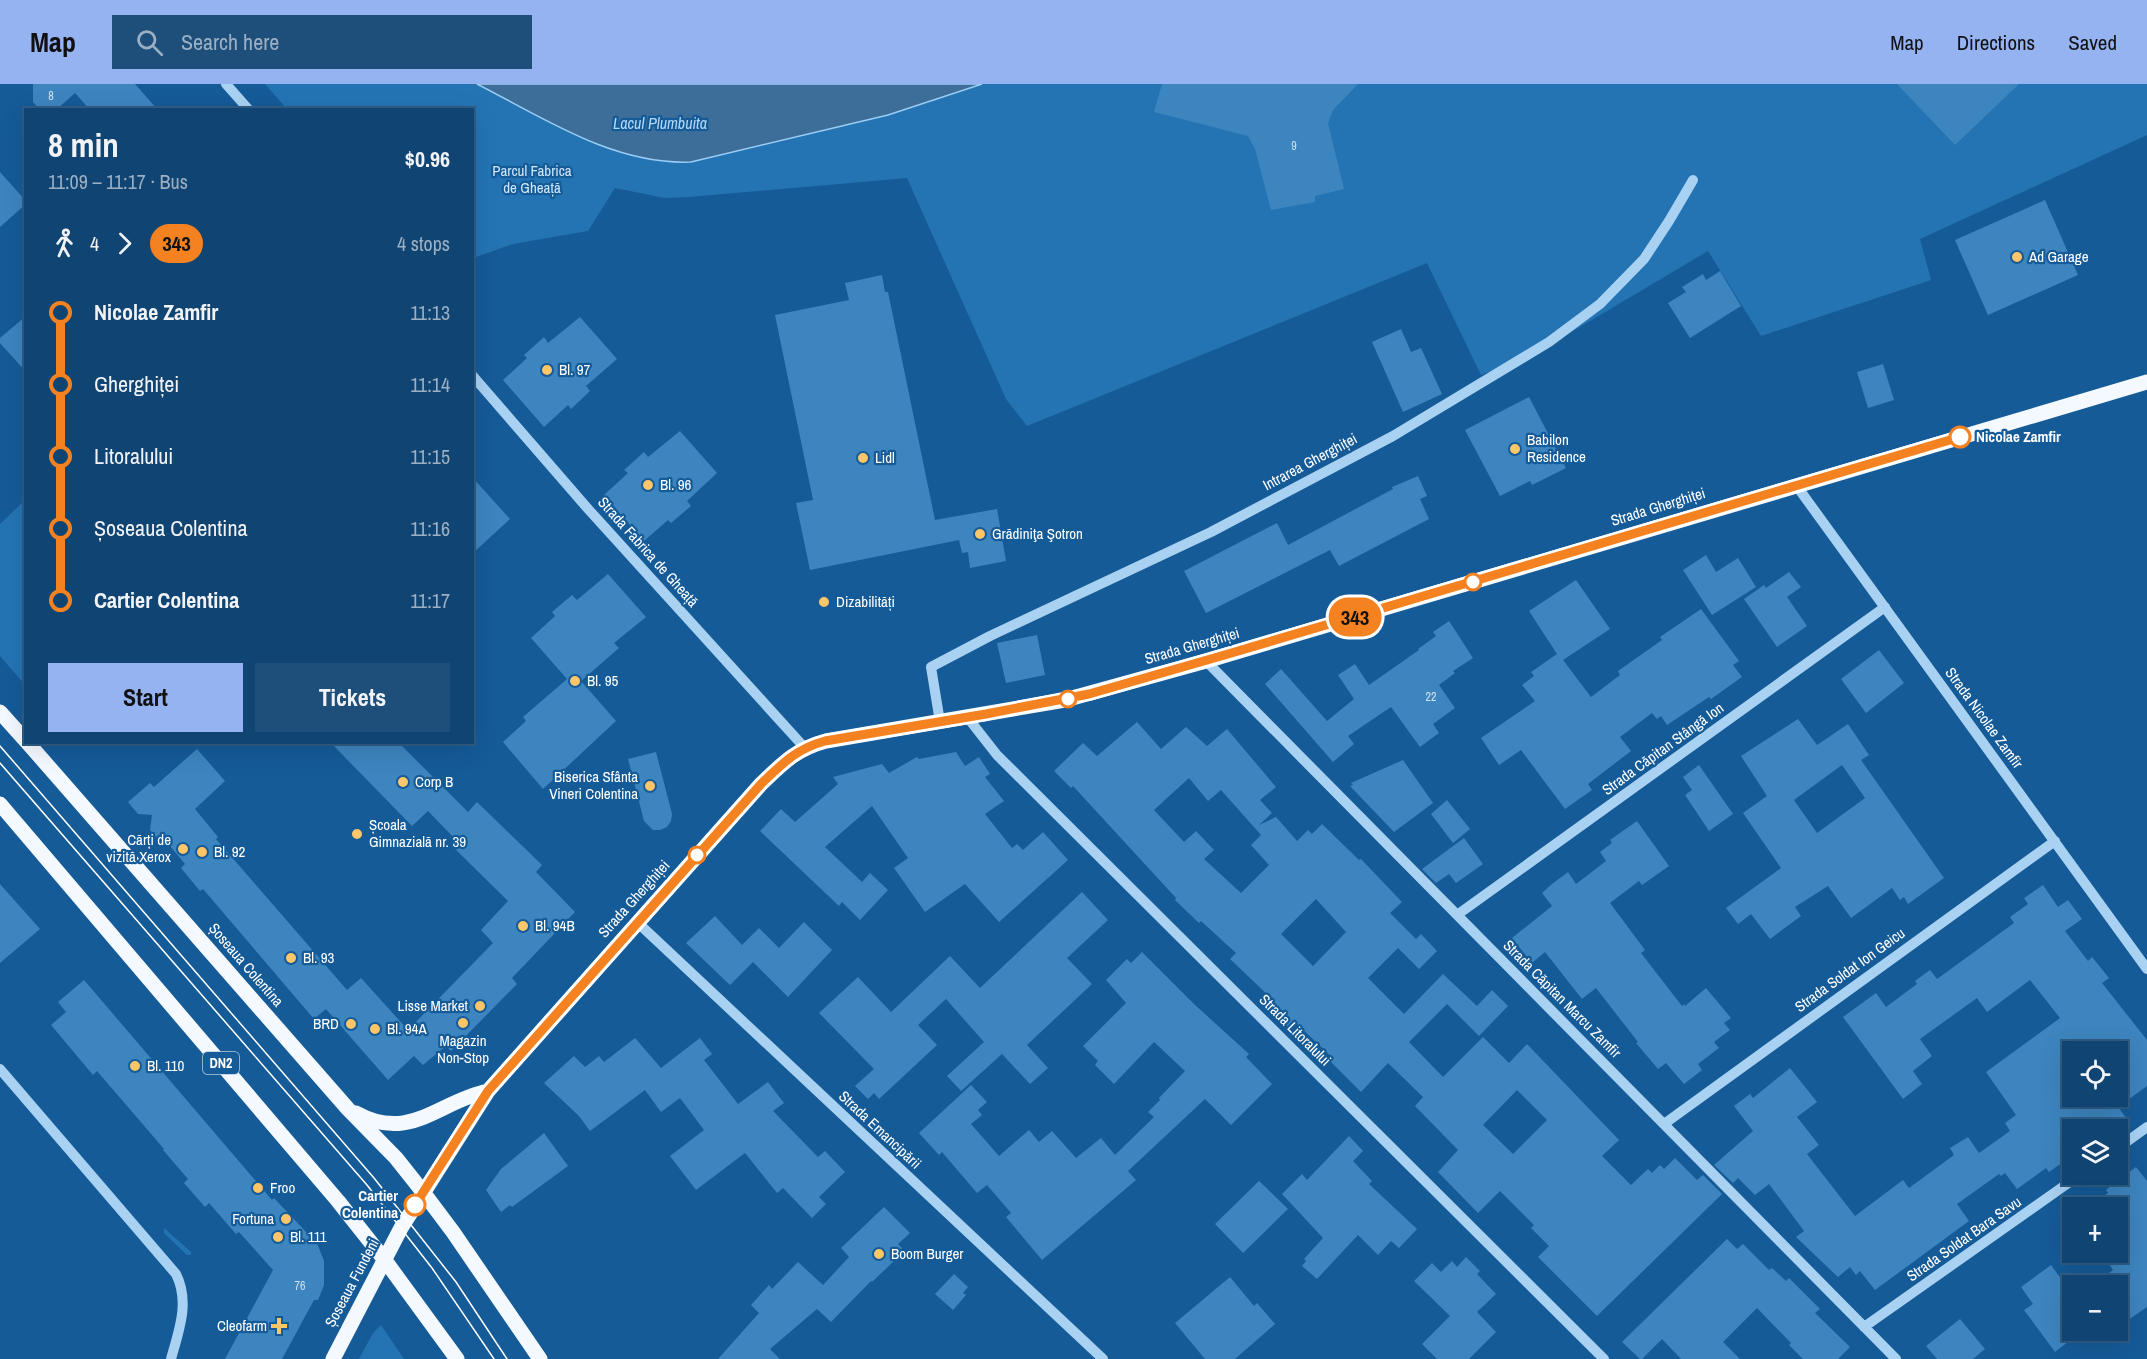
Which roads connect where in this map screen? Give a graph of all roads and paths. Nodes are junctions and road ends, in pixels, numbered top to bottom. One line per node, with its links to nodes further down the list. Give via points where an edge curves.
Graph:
1 (226, 84): 2 (street)
2 (247, 108)
3 (1693, 180): 11 (street, Intrarea Gherghiței, via 1644,259 1600,304 1549,342 1393,436 1221,527 931,667)
4 (474, 377): 14 (street, Strada Fabrica de Gheață)
5 (2147, 382): 6 (main road, Strada Gherghiței)
6 (1797, 484): 7 (street, Strada Nicolae Zamfir); 8 (main road, Strada Gherghiței)
7 (1885, 606): 16 (street, Strada Nicolae Zamfir); 17 (street, Strada Căpitan Stângă Ion)
8 (1206, 661): 10 (main road, Strada Gherghiței, via 1065,700); 17 (street, Strada Căpitan Marcu Zamfir)
9 (0, 712): 12 (main road, Șoseaua Colentina)
10 (968, 718): 11 (main road, Strada Gherghiței); 37 (street, Strada Litoralului, via 997,755)
11 (940, 722): 14 (main road, Strada Gherghiței)
12 (24, 740)
13 (28, 744): 22 (main road, Șoseaua Colentina)
14 (804, 747): 18 (main road, Strada Gherghiței, via 761,784)
15 (0, 804): 28 (main road, DN2)
16 (2055, 841): 19 (street, Strada Nicolae Zamfir); 23 (street, Strada Soldat Ion Geicu)
17 (1457, 915): 23 (street, Strada Căpitan Marcu Zamfir)
18 (637, 922): 21 (main road, Strada Gherghiței); 36 (street, Strada Emancipării)
19 (2147, 969)
20 (0, 1069): 31 (street, via 176,1274 184,1295)
21 (488, 1091): 22 (main road, via 472,1094 418,1120 398,1123 378,1122); 27 (main road, Strada Gherghiței)
22 (348, 1109): 27 (main road, Șoseaua Colentina)
23 (1664, 1124): 29 (street, Strada Căpitan Marcu Zamfir)
24 (2147, 1127): 25 (street)
25 (2128, 1141)
26 (2065, 1185): 29 (street, Strada Soldat Bara Savu)
27 (423, 1192): 28 (main road, Șoseaua Fundeni); 30 (main road, Șoseaua Colentina)
28 (384, 1259): 32 (main road, Șoseaua Fundeni); 33 (main road, DN2)
29 (1864, 1327): 38 (street, Strada Căpitan Marcu Zamfir)
30 (530, 1342): 34 (main road); 35 (main road, Șoseaua Colentina)
31 (171, 1359)
32 (333, 1359)
33 (457, 1359)
34 (535, 1359)
35 (540, 1359)
36 (1103, 1359)
37 (1604, 1359)
38 (1896, 1359)

